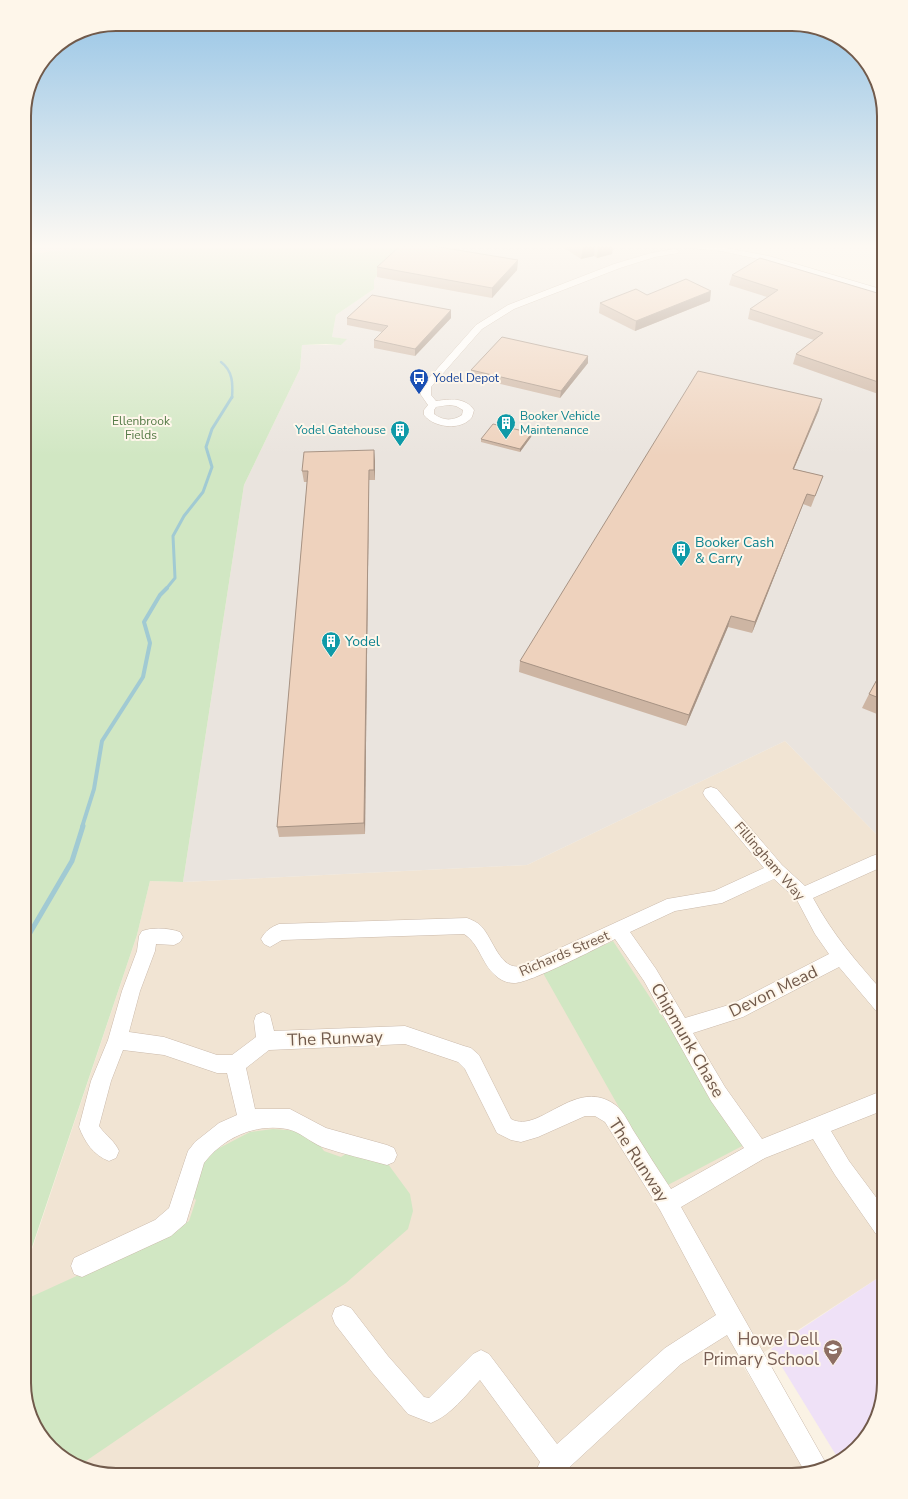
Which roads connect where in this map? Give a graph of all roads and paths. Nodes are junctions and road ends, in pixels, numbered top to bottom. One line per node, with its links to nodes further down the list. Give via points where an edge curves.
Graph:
1 (497, 316): 2 (street, via 479,328)
2 (431, 380): 3 (street, via 441,398); 4 (street, via 426,387 426,396)
3 (449, 402): 4 (street); 4 (street, via 466,406 469,410 467,417 451,423 437,421 429,415)
4 (433, 405)
5 (711, 793): 7 (street, Fillingham Way)
6 (877, 861): 8 (street)
7 (776, 870): 8 (street, Fillingham Way); 9 (street, Richards Street, via 716,898 673,904)
8 (803, 896): 12 (street, Fillingham Way, via 820,929)
9 (618, 930): 11 (street, Richards Street, via 515,975 504,972 474,928 467,926 279,932); 15 (street, Chipmunk Chase, via 650,975)
10 (174, 937): 16 (street, via 148,936 146,951)
11 (270, 939)
12 (840, 957): 13 (street, Fillingham Way); 15 (street, Devon Mead, via 736,1011)
13 (877, 997)
14 (263, 1021): 17 (street)
15 (681, 1028): 23 (street, Chipmunk Chase, via 718,1094)
16 (117, 1040): 18 (street, via 164,1046 217,1064); 22 (street, via 100,1081 89,1127 97,1141)
17 (266, 1041): 18 (street); 25 (street, The Runway, via 405,1035 464,1055 472,1062 504,1126 521,1132 584,1106 598,1106 612,1115)
18 (235, 1064): 20 (street)
19 (877, 1103): 21 (street)
20 (248, 1120): 24 (street, via 290,1119 323,1137); 27 (street, via 226,1130 195,1158 178,1215 168,1224 120,1250)
21 (818, 1127): 23 (street); 26 (street, via 842,1168)
22 (109, 1150)
23 (758, 1151): 25 (street)
24 (388, 1155)
25 (667, 1203): 29 (street, The Runway)
26 (877, 1216)
27 (82, 1266)
28 (343, 1316): 31 (street, via 416,1406 431,1411 481,1362)
29 (731, 1319): 30 (street, The Runway); 32 (street, via 673,1356)
30 (815, 1465)
31 (549, 1468)
32 (551, 1468)

